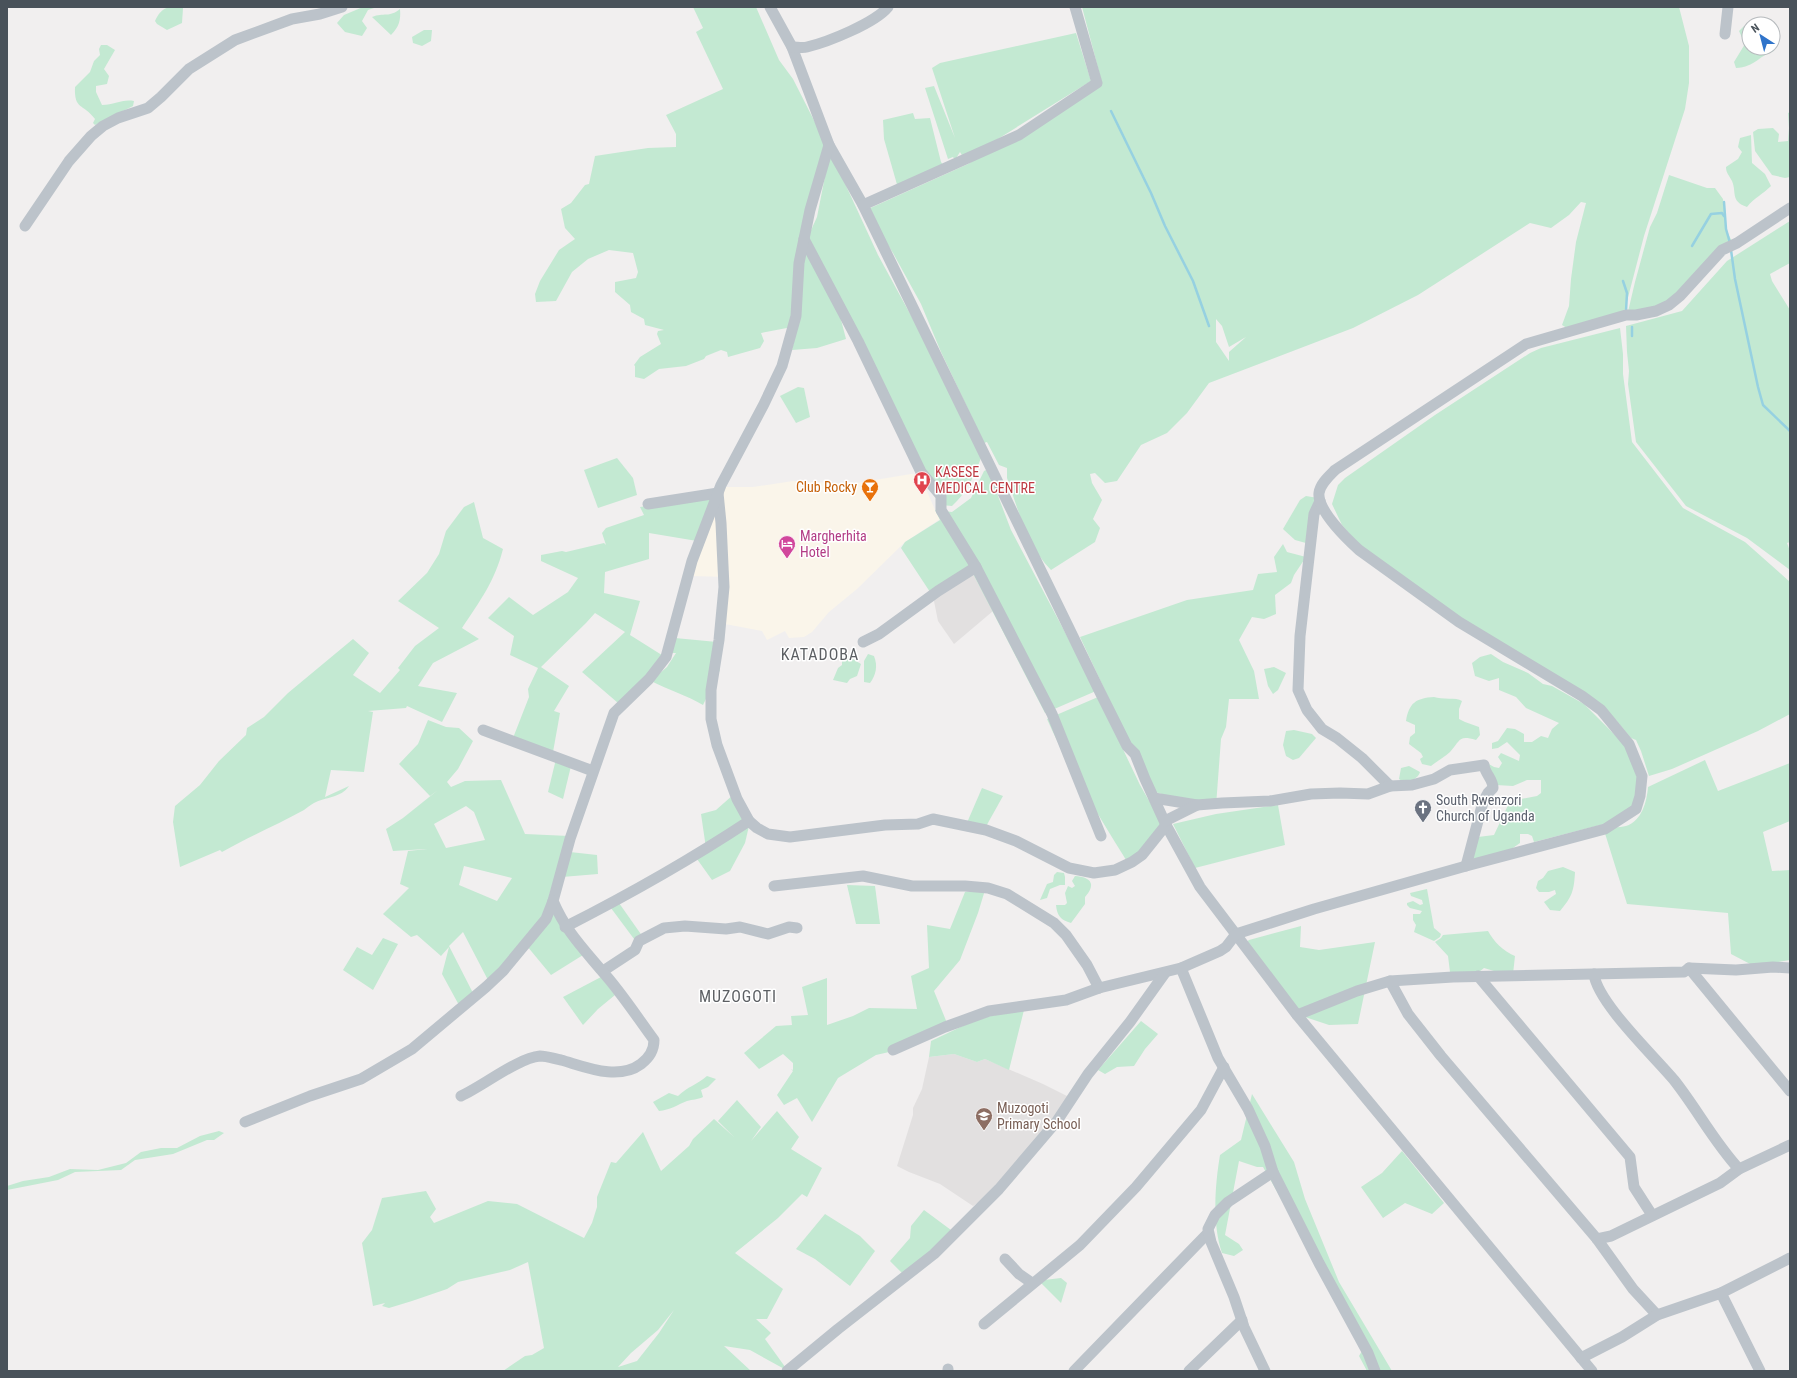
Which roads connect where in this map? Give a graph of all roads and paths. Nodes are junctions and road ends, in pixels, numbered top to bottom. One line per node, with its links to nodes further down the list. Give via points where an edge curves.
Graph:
1 (342, 7): 11 (street, via 292,19 235,40 189,69 148,108 103,126 69,161)
2 (770, 7): 7 (street)
3 (888, 7): 7 (street, via 874,18 842,34 806,47)
4 (1075, 7): 9 (street, via 1097,83 1019,135)
5 (1728, 7): 6 (street)
6 (1725, 34)
7 (792, 47): 8 (street)
8 (829, 145): 9 (street); 12 (street)
9 (863, 205): 21 (street, via 1014,519 1127,746 1136,754 1144,779)
10 (1790, 208): 14 (street, via 1722,250 1669,305 1656,311 1626,315 1526,344 1335,470 1319,492)
11 (25, 226)
12 (804, 239): 13 (street, via 799,263 796,316 782,366); 16 (street, via 858,341 921,472 942,496 940,510)
13 (718, 493): 15 (street); 19 (street, via 692,561 666,657 649,679 615,711); 23 (street, via 724,587 710,709 717,745 737,799)
14 (1320, 501): 20 (street, via 1314,514 1300,636 1298,690 1307,710 1322,728 1362,758); 26 (street, via 1335,525 1359,550 1459,622 1601,710 1629,744 1638,764 1642,776 1638,804 1636,809 1620,821 1605,829)
15 (648, 504)
16 (976, 567): 17 (street, via 927,598 880,634); 25 (street, via 1052,714)
17 (864, 642)
18 (483, 730): 19 (street)
19 (592, 771): 28 (street)
20 (1390, 786): 22 (street, via 1368,794 1311,794 1270,801); 26 (street, via 1412,785 1434,779 1450,770 1484,765 1493,788 1483,802)
21 (1154, 798): 22 (street); 24 (street)
22 (1196, 805): 24 (street)
23 (749, 821): 24 (street, via 768,834 790,837 885,825 918,824 933,819 986,830 1016,841 1069,868 1094,873 1115,870 1132,862 1142,855); 29 (street, via 634,891)
24 (1166, 823): 32 (street, via 1200,887)
25 (1101, 836)
26 (1466, 866): 32 (street)
27 (774, 886): 41 (street, via 863,876 912,886 988,888 1007,894 1054,923 1066,934)
28 (553, 901): 29 (street); 31 (street)
29 (563, 923): 31 (street); 36 (street)
30 (797, 928): 36 (street, via 789,927 768,934 740,927 664,928 639,941 635,950)
31 (538, 930): 47 (street, via 494,980 412,1050 361,1079)
32 (1236, 934): 33 (street, via 1220,951); 42 (street)
33 (1181, 968): 37 (street); 44 (street)
34 (1690, 968): 35 (street); 38 (street, via 1684,972); 45 (street)
35 (1790, 968)
36 (603, 971): 46 (street, via 654,1040 651,1054 647,1059 626,1071 612,1072 539,1056)
37 (1165, 973): 41 (street); 62 (street, via 1088,1074 1057,1122 993,1195 934,1254)
38 (1594, 974): 39 (street); 49 (street, via 1598,988 1618,1016 1675,1081)
39 (1478, 976): 40 (street); 51 (street, via 1630,1157 1634,1187)
40 (1390, 981): 42 (street); 53 (street, via 1408,1014 1441,1056)
41 (1099, 988): 43 (street, via 1066,1000 989,1011)
42 (1297, 1015): 61 (street)
43 (893, 1050)
44 (1224, 1067): 50 (street, via 1248,1109 1265,1146); 56 (street, via 1201,1110 1136,1187 1080,1245)
45 (1790, 1091)
46 (461, 1096)
47 (245, 1122)
48 (1790, 1145): 49 (street)
49 (1739, 1169): 51 (street, via 1720,1183)
50 (1273, 1172): 52 (street, via 1228,1202 1212,1219); 66 (street)
51 (1652, 1215): 53 (street, via 1611,1236)
52 (1208, 1233): 59 (street); 63 (street)
53 (1597, 1239): 58 (street)
54 (1790, 1258): 57 (street)
55 (1005, 1259): 56 (street)
56 (1032, 1283): 60 (street)
57 (1721, 1293): 58 (street); 68 (street)
58 (1657, 1315): 61 (street, via 1610,1344)
59 (1242, 1320): 64 (street); 65 (street)
60 (984, 1324)
61 (1581, 1358): 67 (street)
62 (787, 1371)
63 (1074, 1371)
64 (1188, 1371)
65 (1265, 1371)
66 (1376, 1371)
67 (1592, 1371)
68 (1760, 1371)

